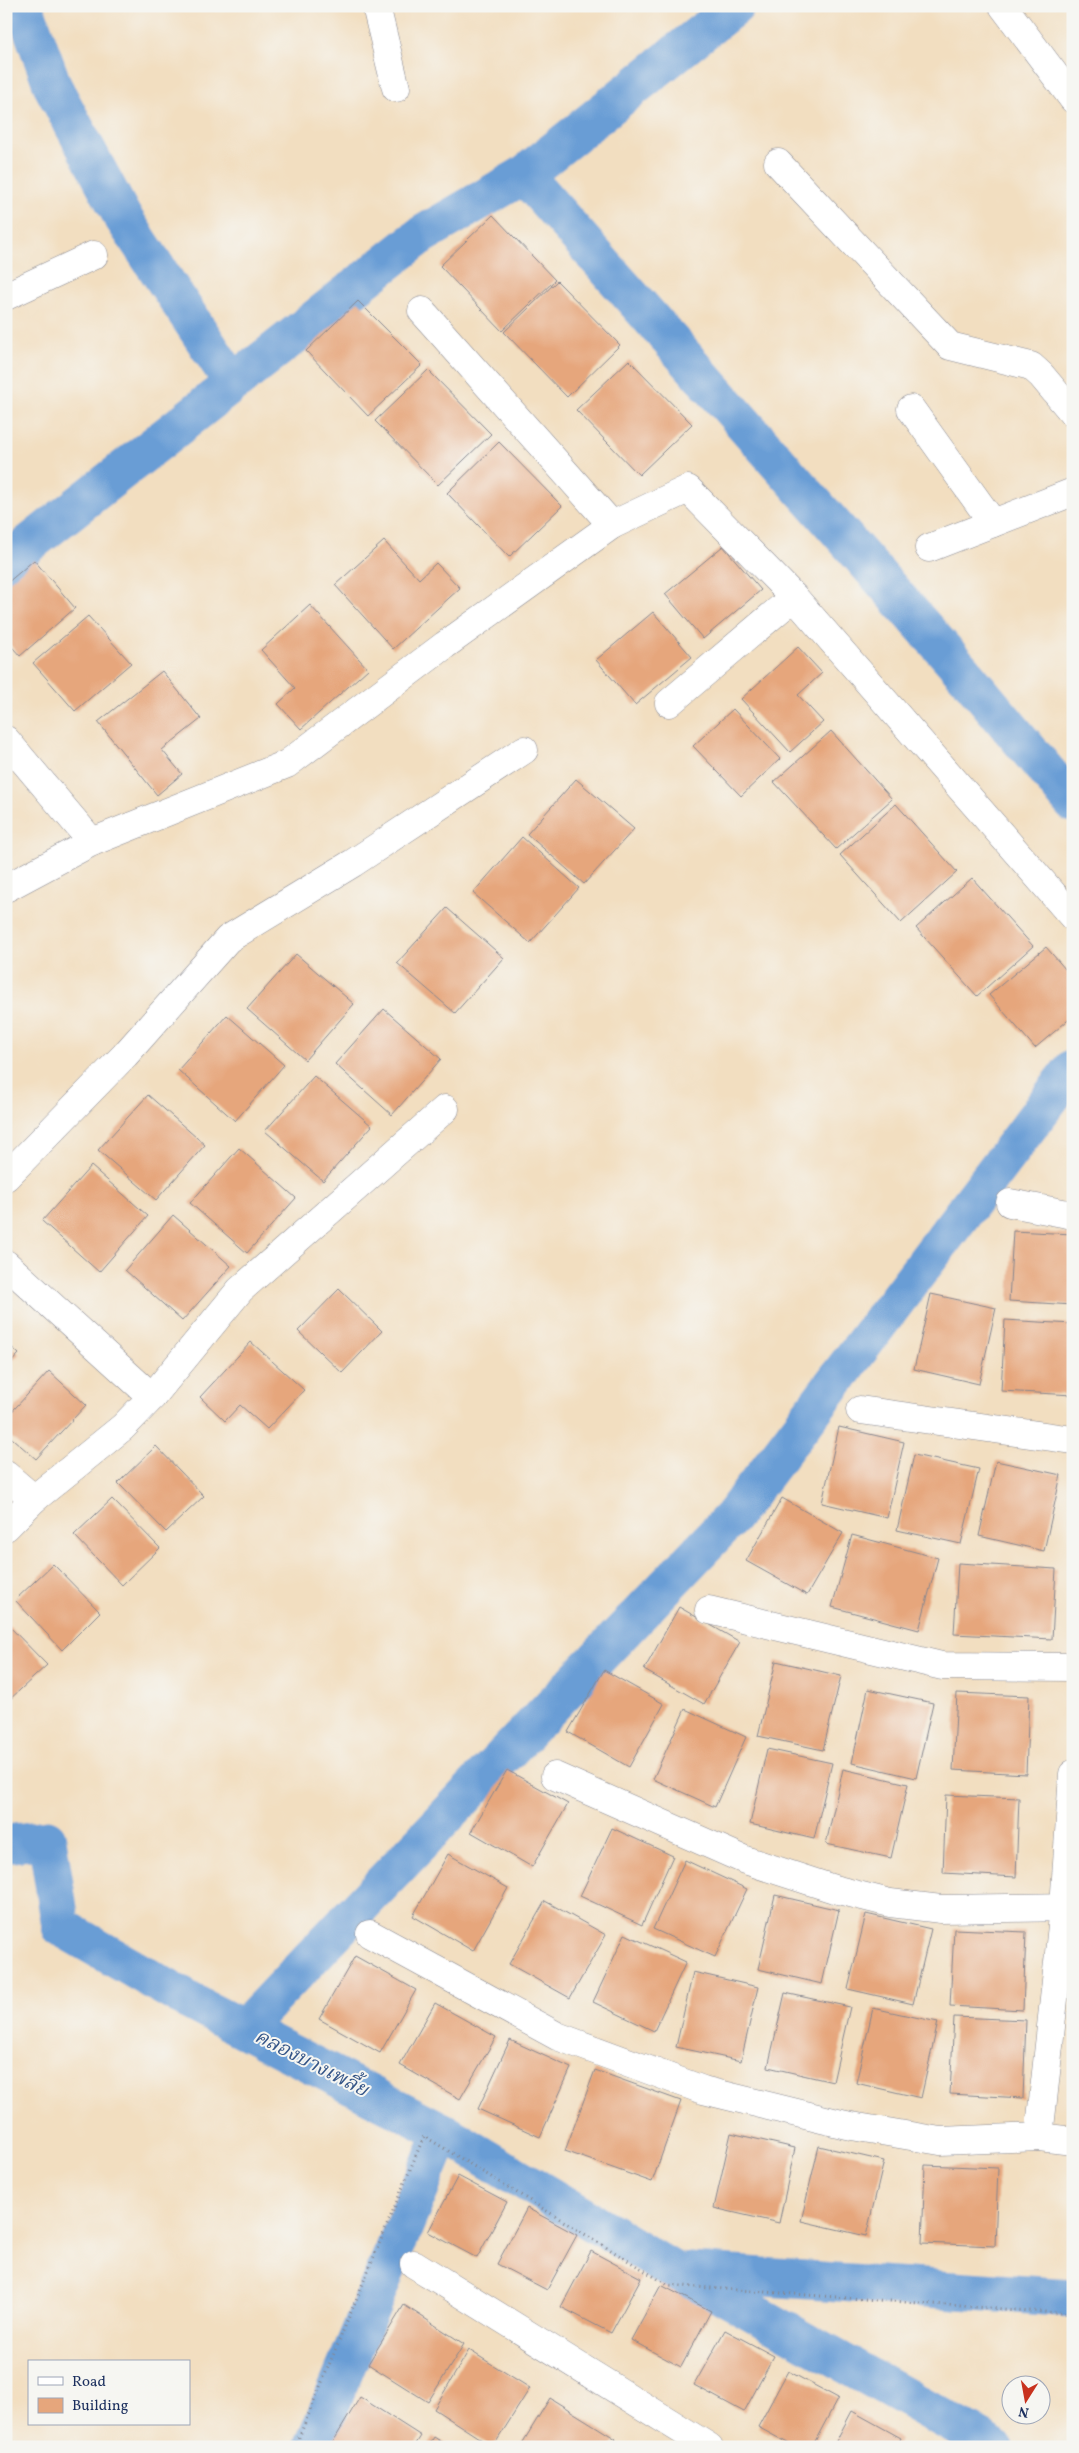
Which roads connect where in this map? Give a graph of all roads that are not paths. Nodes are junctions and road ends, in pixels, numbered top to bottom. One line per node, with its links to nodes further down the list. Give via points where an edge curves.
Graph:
1 (376, 6): 3 (street)
2 (1003, 6): 4 (street)
3 (396, 88)
4 (1073, 99)
5 (778, 162): 10 (street, via 950,346 1030,366)
6 (94, 255): 7 (street)
7 (6, 296)
8 (422, 312): 13 (street)
9 (911, 409): 12 (street)
10 (1073, 412)
11 (1073, 492): 12 (street)
12 (993, 523): 14 (street)
13 (612, 525): 15 (street, via 688,489); 19 (street, via 287,764)
14 (928, 548)
15 (794, 597): 16 (street); 21 (street)
16 (669, 703)
17 (6, 740): 19 (street)
18 (524, 750): 23 (street, via 353,863 228,939 125,1055)
19 (92, 842): 20 (street)
20 (6, 888)
21 (1073, 917)
22 (445, 1109): 27 (street, via 240,1290)
23 (6, 1176)
24 (1010, 1203): 25 (street)
25 (1073, 1215)
26 (6, 1264): 27 (street)
27 (152, 1396): 31 (street, via 123,1427)
28 (860, 1410): 29 (street)
29 (1073, 1440)
30 (6, 1475): 31 (street)
31 (34, 1499): 32 (street)
32 (6, 1527)
33 (709, 1610): 34 (street, via 942,1666)
34 (1073, 1667)
35 (1073, 1774): 37 (street)
36 (556, 1776): 37 (street, via 746,1860 834,1889 890,1903 941,1909)
37 (1068, 1907): 39 (street)
38 (370, 1934): 39 (street, via 557,2036 703,2090 846,2125 940,2141)
39 (1039, 2137): 40 (street)
40 (1073, 2141)
41 (414, 2264): 42 (street)
42 (709, 2447)

